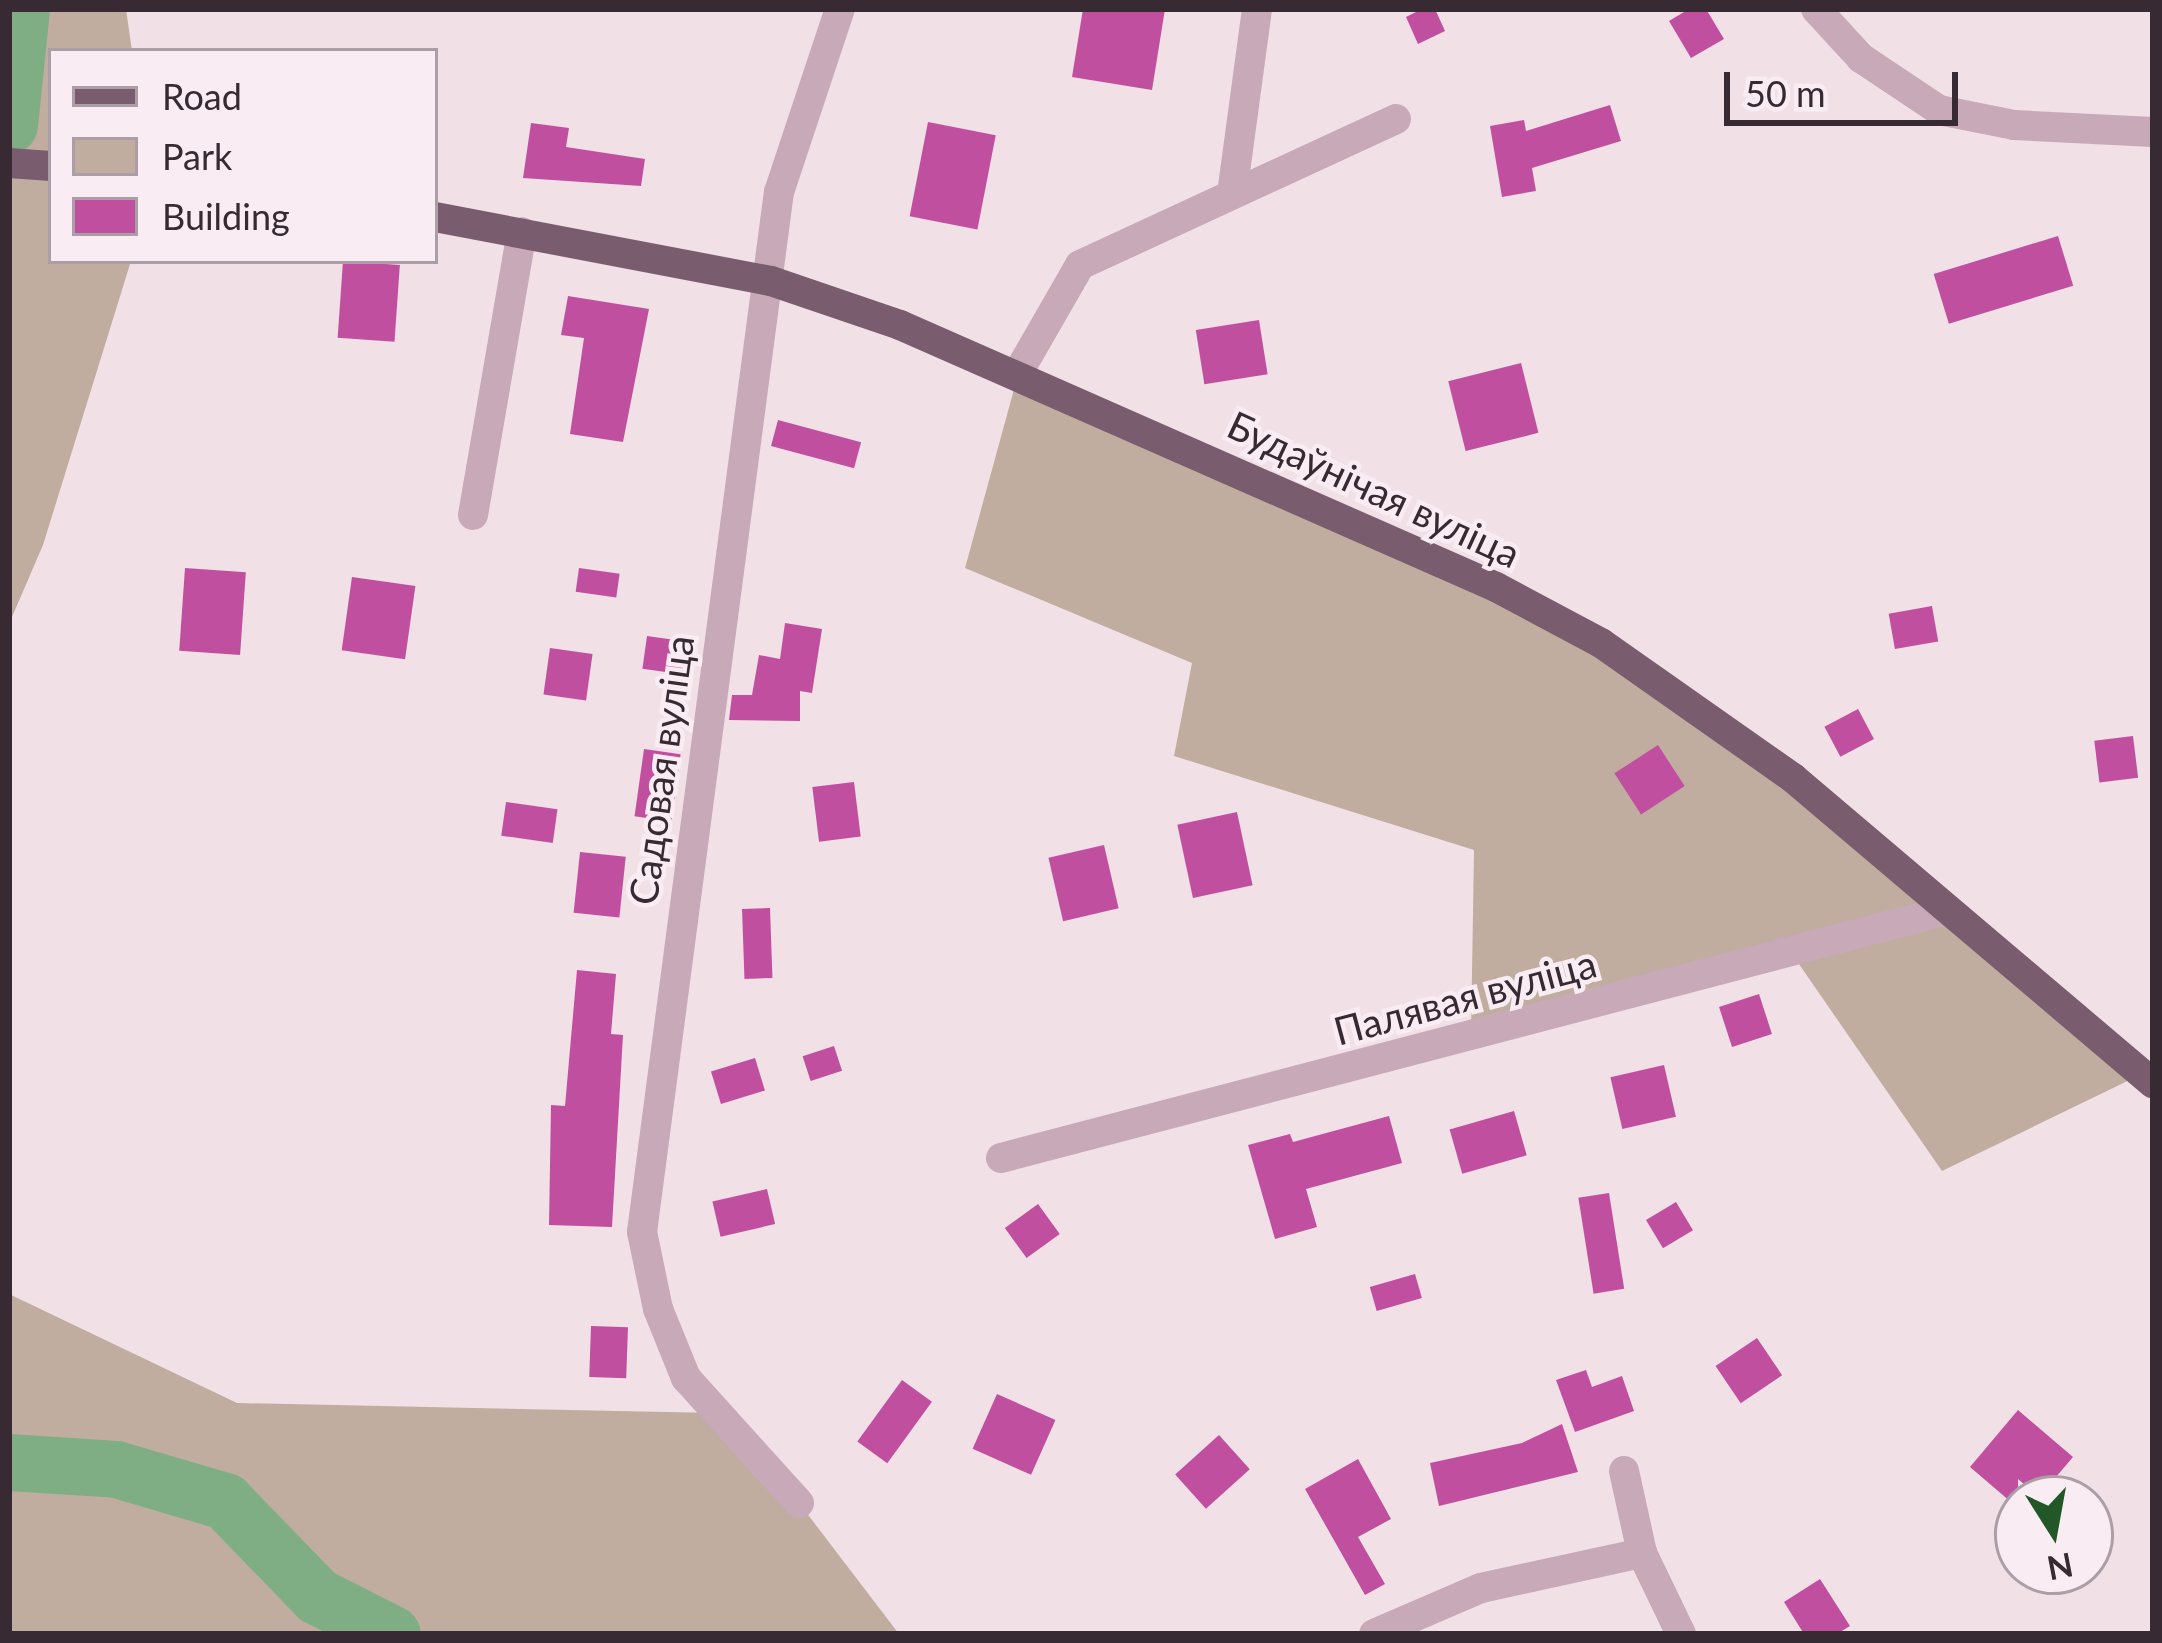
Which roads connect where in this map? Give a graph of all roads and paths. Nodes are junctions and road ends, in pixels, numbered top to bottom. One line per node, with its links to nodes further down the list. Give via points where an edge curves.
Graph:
1 (840, 9): 11 (street, Садовая вуліца, via 779,192)
2 (1257, 9): 8 (street)
3 (1816, 9): 5 (street, via 1861,58 1939,110 2014,125)
4 (1396, 119): 8 (street)
5 (2153, 132)
6 (9, 163): 7 (main road)
7 (48, 166)
8 (1232, 194): 12 (street, via 1080,265)
9 (438, 218): 10 (main road, Будаўнічая вуліца)
10 (522, 232): 11 (main road, Будаўнічая вуліца); 13 (street)
11 (771, 281): 12 (main road, Будаўнічая вуліца); 18 (street, Садовая вуліца, via 642,1232 658,1309 686,1378)
12 (1019, 371): 14 (main road, Будаўнічая вуліца, via 1379,532 1601,643 1793,778)
13 (473, 515)
14 (1948, 910): 15 (main road, Будаўнічая вуліца); 16 (street, Палявая вуліца)
15 (2153, 1083)
16 (1001, 1157)
17 (1624, 1471): 19 (street)
18 (799, 1503)
19 (1642, 1553): 20 (street, via 1481,1588); 21 (street)
20 (1374, 1634)
21 (1681, 1634)

